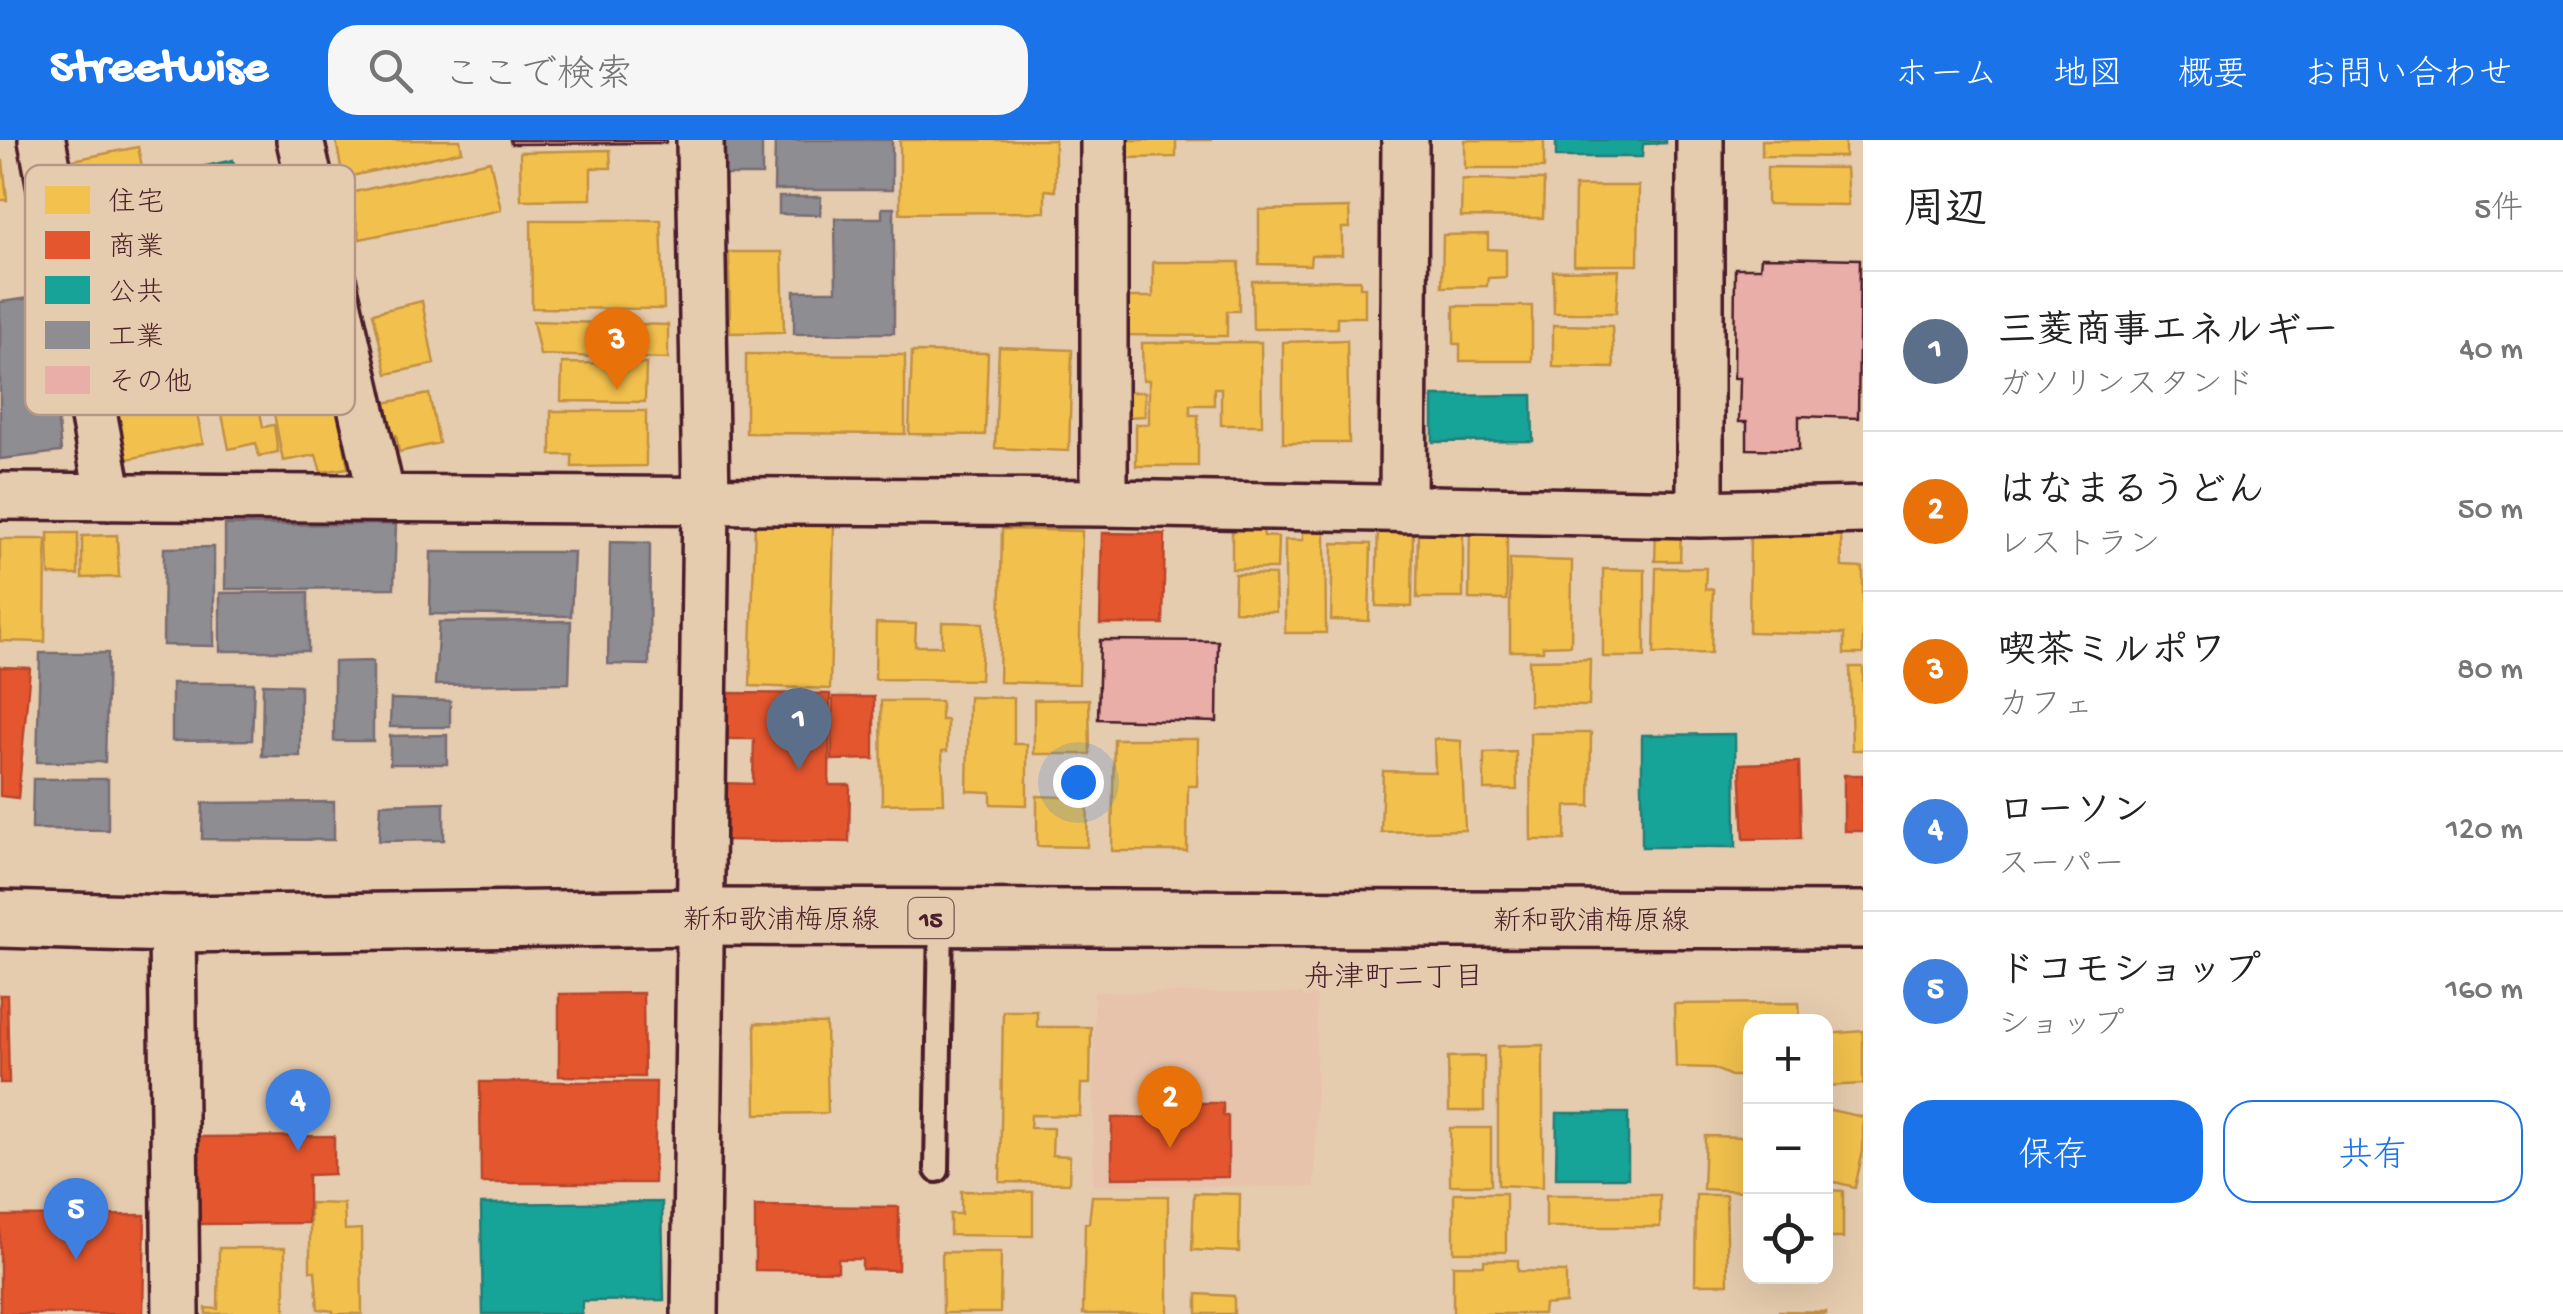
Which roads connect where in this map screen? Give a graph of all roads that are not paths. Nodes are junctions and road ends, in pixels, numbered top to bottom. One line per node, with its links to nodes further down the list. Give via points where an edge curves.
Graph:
1 (42, 140): 7 (street)
2 (300, 140): 8 (street)
3 (700, 140): 14 (street)
4 (1104, 140): 15 (street)
5 (1405, 140): 16 (street)
6 (1700, 140): 18 (street)
7 (47, 165)
8 (306, 165)
9 (355, 380): 13 (street)
10 (94, 415): 12 (street)
11 (0, 496): 12 (street)
12 (109, 496): 13 (street)
13 (382, 498): 14 (street)
14 (706, 501): 15 (street); 19 (street)
15 (1104, 503): 16 (street)
16 (1403, 509): 18 (street)
17 (1863, 510): 18 (street)
18 (1700, 514)
19 (698, 917): 20 (main road, 新和歌浦梅原線 / 15); 23 (main road, 新和歌浦梅原線 / 15); 26 (street)
20 (941, 918): 22 (main road, 新和歌浦梅原線 / 15); 24 (lane)
21 (0, 920): 23 (main road, 新和歌浦梅原線 / 15)
22 (1863, 920)
23 (172, 924): 25 (street)
24 (937, 1170)
25 (176, 1314)
26 (695, 1314)

